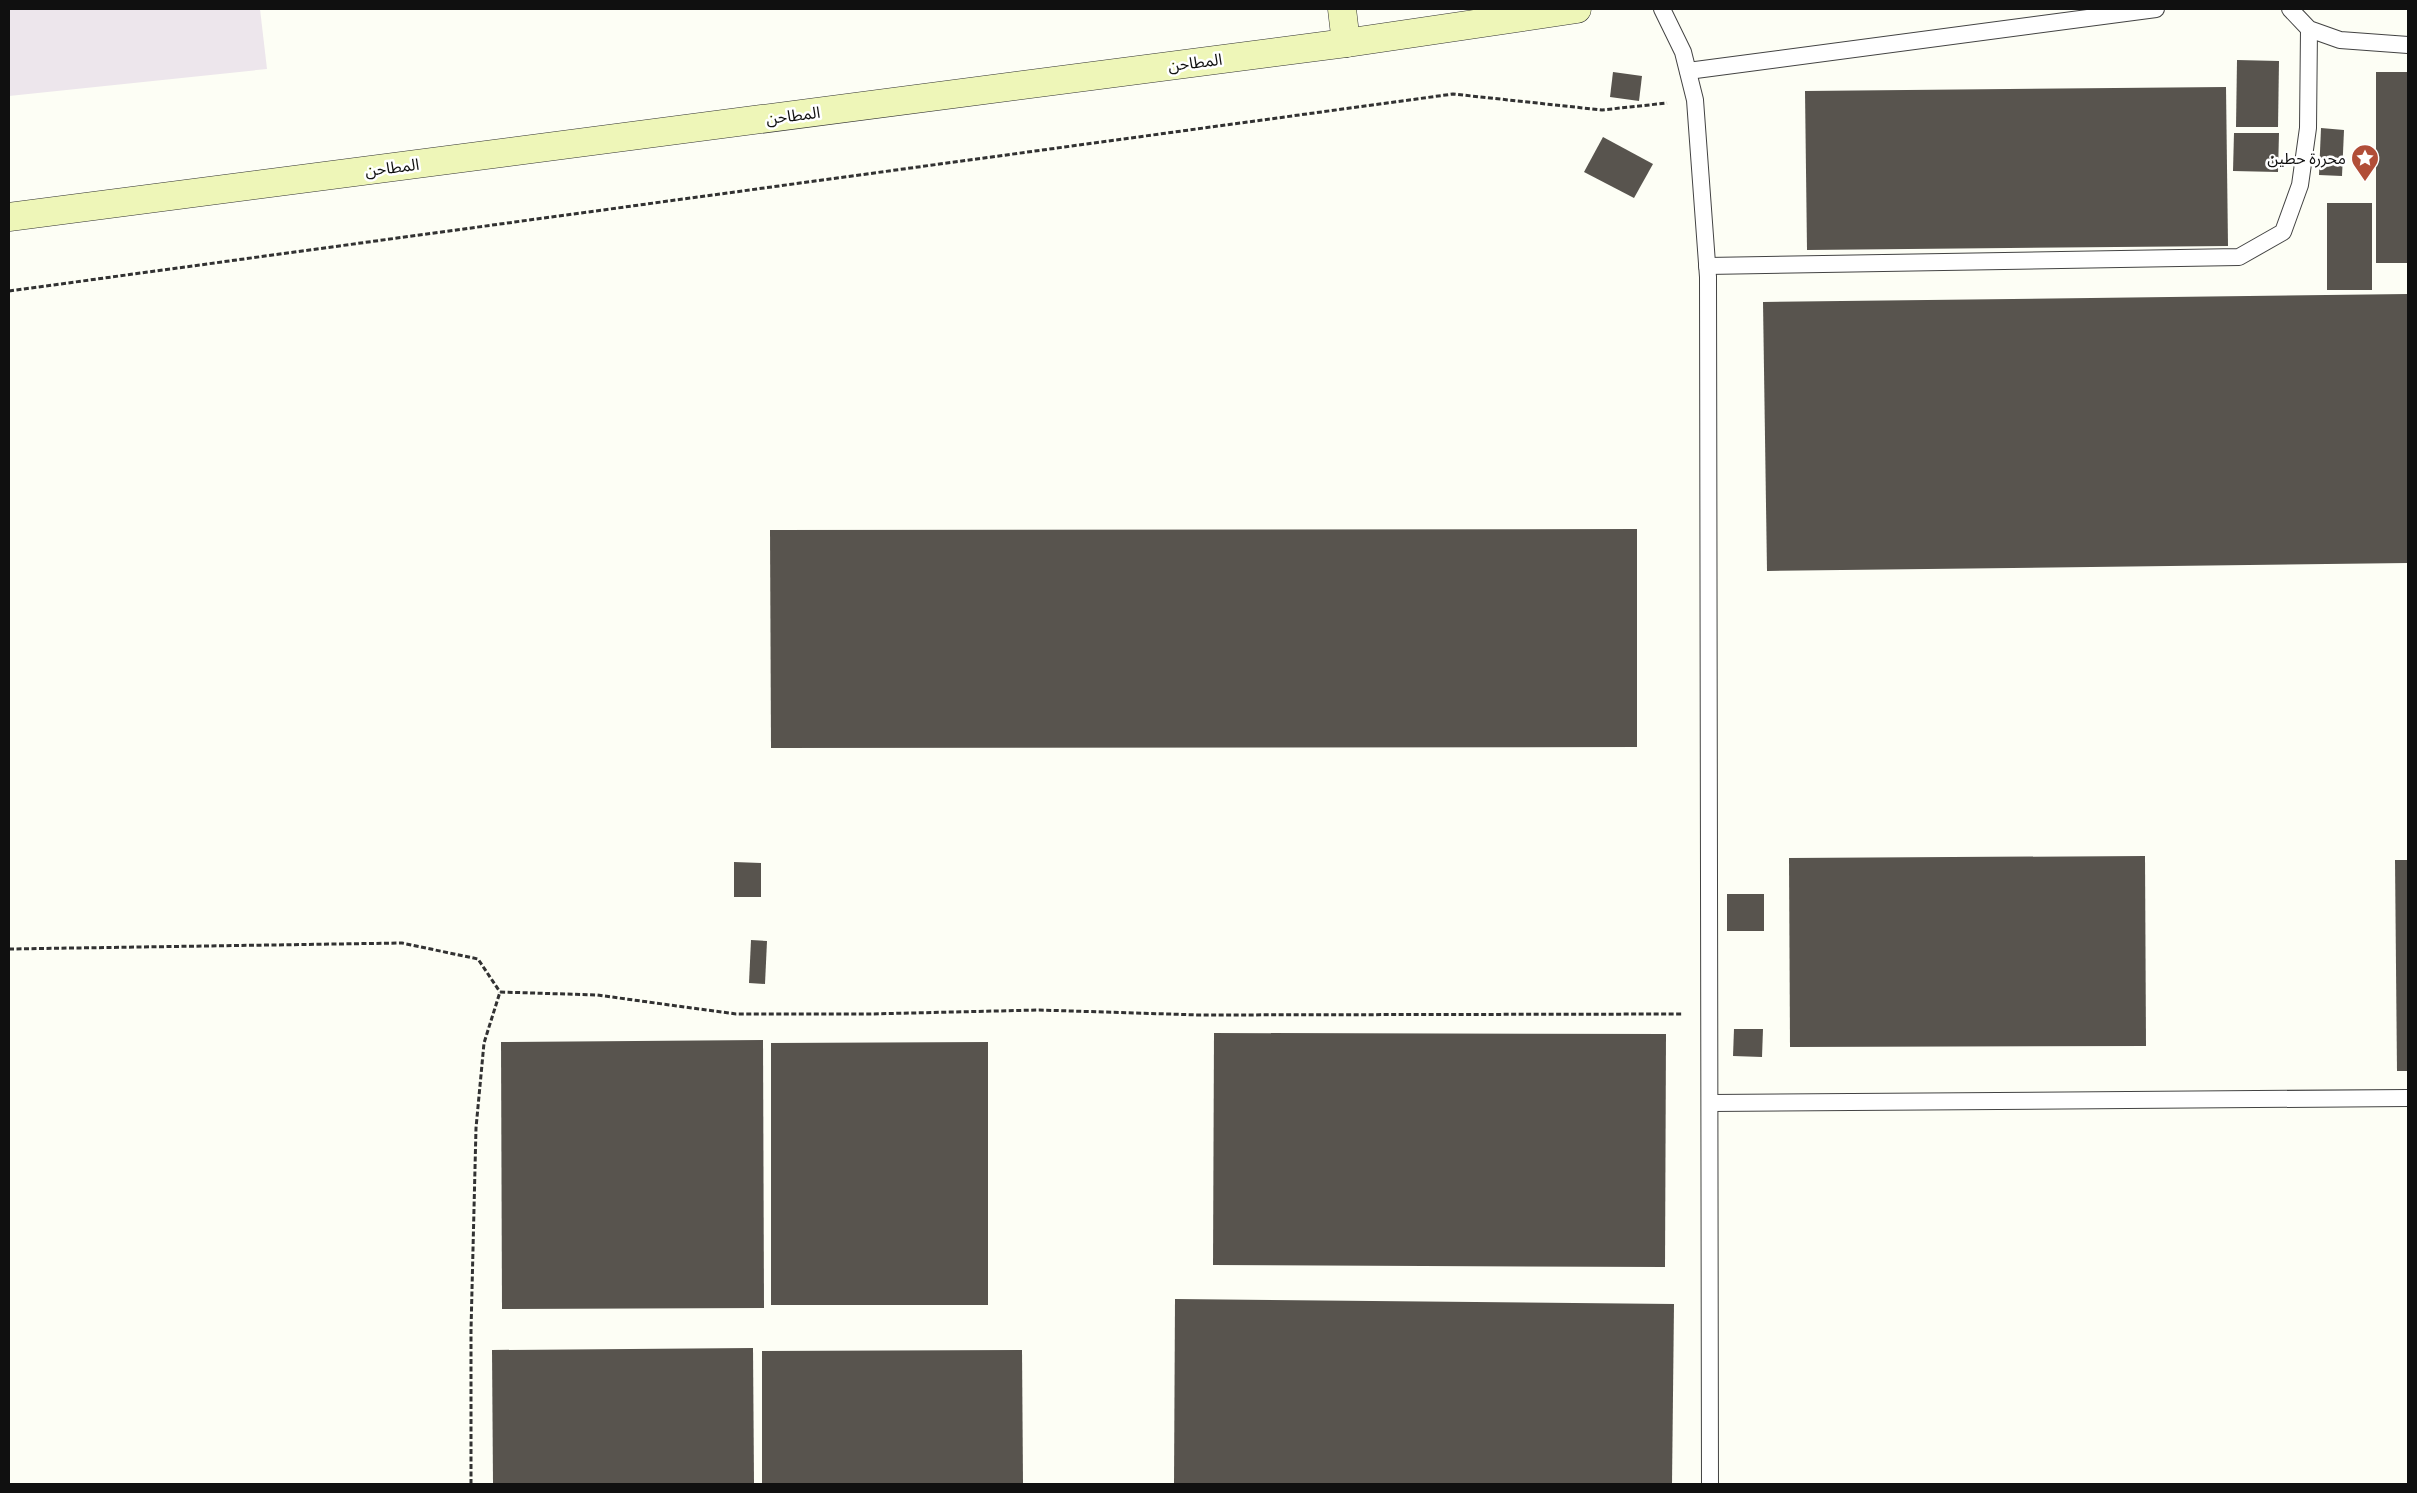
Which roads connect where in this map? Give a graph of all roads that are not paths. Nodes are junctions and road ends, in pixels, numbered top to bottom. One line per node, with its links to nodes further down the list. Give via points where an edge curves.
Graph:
1 (1342, 9): 7 (main road)
2 (1577, 9): 7 (main road, المطاحن)
3 (1662, 9): 9 (lane, via 1683,52)
4 (2156, 9): 9 (lane)
5 (2290, 9): 6 (lane)
6 (2309, 29): 8 (lane, via 2340,40); 11 (lane, via 2308,128 2300,185 2283,232 2239,257)
7 (1346, 43): 10 (main road, المطاحن)
8 (2408, 45)
9 (1688, 71): 11 (lane, via 1695,100)
10 (9, 217)
11 (1707, 266): 13 (lane)
12 (2408, 1098): 13 (lane)
13 (1711, 1103): 14 (lane)
14 (1710, 1484)

